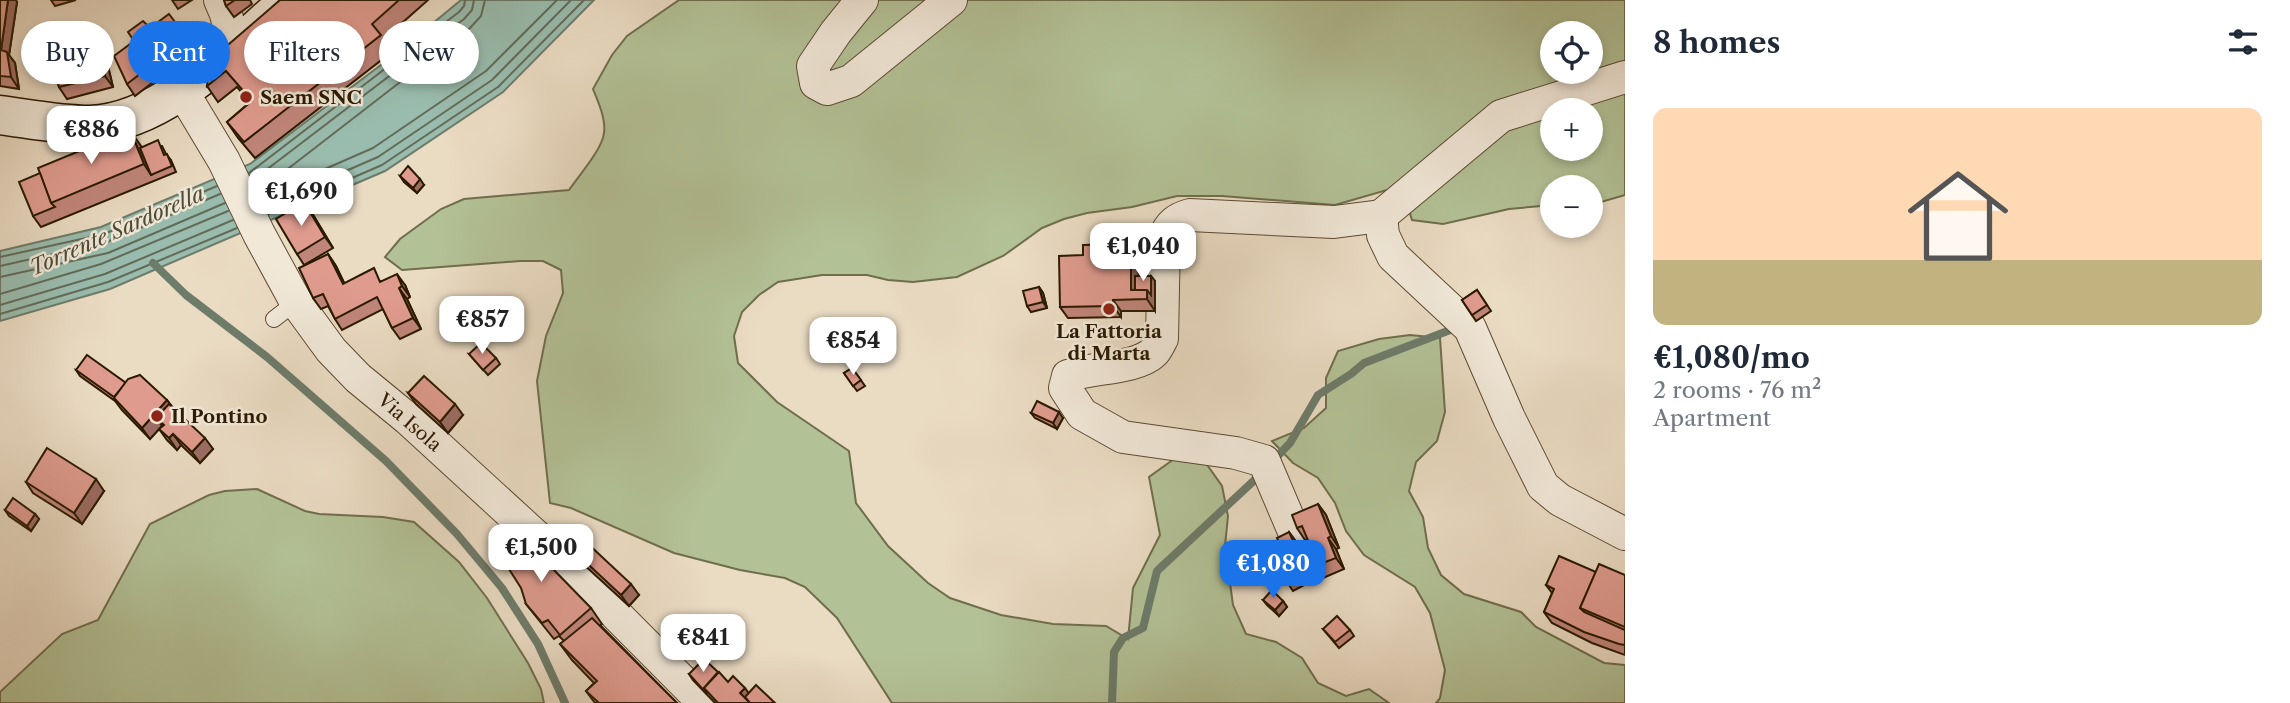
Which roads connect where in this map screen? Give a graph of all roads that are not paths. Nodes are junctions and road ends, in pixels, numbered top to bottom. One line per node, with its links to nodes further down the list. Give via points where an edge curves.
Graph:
1 (220, 0): 5 (street)
2 (290, 0): 5 (main road)
3 (862, 0): 4 (street, via 813,66 816,83 827,89 851,81)
4 (951, 0)
5 (234, 48): 7 (main road)
6 (1625, 77): 9 (street, via 1501,116)
7 (182, 91): 8 (main road, via 143,112 92,125); 12 (street, Via Isola, via 224,161 259,233 285,311 563,561)
8 (0, 115)
9 (1381, 216): 10 (street, via 1334,222 1180,218 1169,225 1164,238 1162,339 1153,353 1138,362 1068,376 1065,388 1082,414 1124,437 1264,461); 11 (street, via 1383,235 1393,256 1470,328 1543,486)
10 (1295, 534)
11 (1625, 534)
12 (704, 703)

